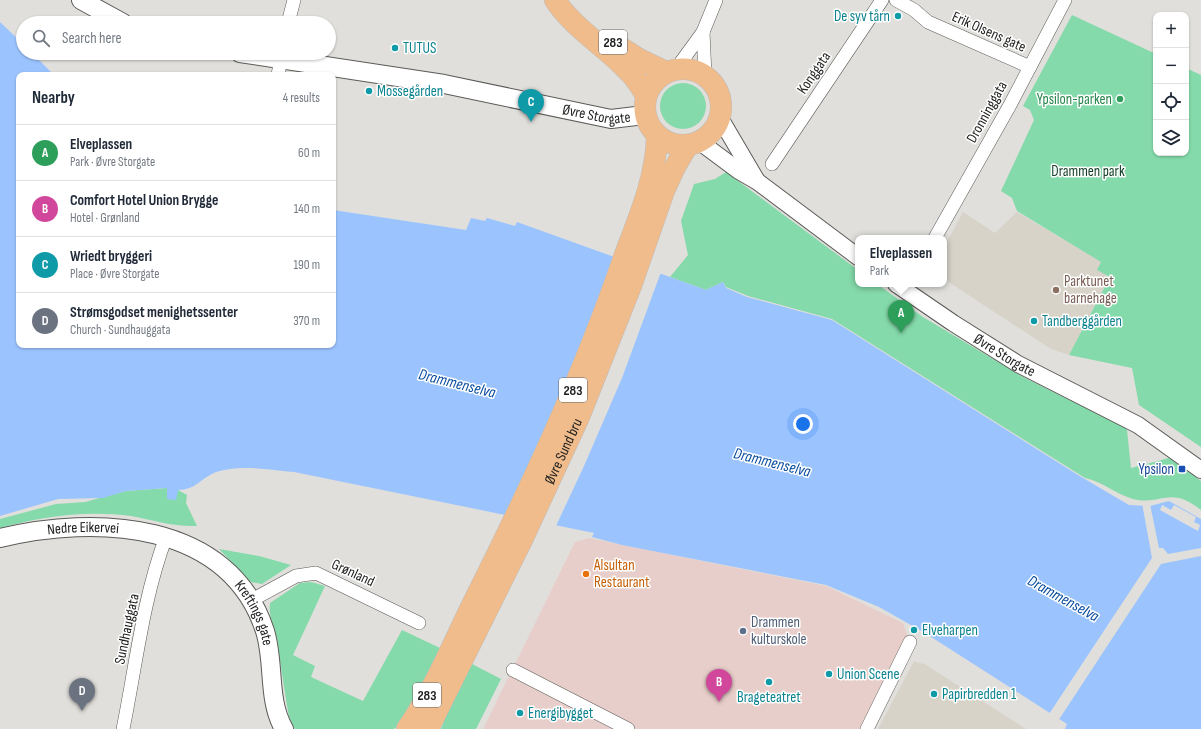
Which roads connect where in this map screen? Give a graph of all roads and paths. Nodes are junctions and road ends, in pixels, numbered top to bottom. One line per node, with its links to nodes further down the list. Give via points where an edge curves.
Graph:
1 (81, 0): 9 (main road)
2 (294, 0): 10 (street)
3 (555, 0): 17 (main road, 283, via 580,28 629,71)
4 (570, 0): 15 (main road, 283, via 611,40 639,59)
5 (716, 0): 11 (street)
6 (882, 0): 21 (street, Konggata)
7 (896, 0): 14 (street, Erik Olsens gate, via 928,22)
8 (1065, 0): 14 (street, Dronninggata)
9 (110, 16)
10 (290, 16)
11 (703, 32): 15 (street); 16 (street)
12 (269, 60): 13 (main road, Øvre Storgate)
13 (280, 63): 17 (main road, Øvre Storgate, via 444,84 610,118 636,116)
14 (1030, 67): 23 (street, Dronninggata)
15 (671, 71): 16 (main road, 283, via 696,70); 17 (main road, via 654,83)
16 (705, 75): 18 (main road, 283, via 719,93)
17 (646, 104): 19 (main road, 283, via 651,128)
18 (720, 118): 20 (main road, 283, via 710,135); 22 (street)
19 (657, 136): 20 (main road, via 676,144); 24 (main road, 283, via 653,174)
20 (694, 143): 22 (street); 24 (main road, 283, via 670,178)
21 (772, 164)
22 (758, 182): 25 (street)
23 (937, 235)
24 (637, 246): 33 (main road, Øvre Sund bru / 283, via 600,324 515,537)
25 (855, 255)
26 (904, 287): 27 (street, Øvre Storgate, via 953,323 1018,364 1120,414)
27 (1201, 470)
28 (166, 537): 29 (main road, Nedre Eikervei, via 121,528 78,526 51,528); 30 (main road, Kreftings gate, via 190,546 220,565); 35 (street, Sundhauggata, via 157,562 143,624)
29 (0, 538)
30 (250, 601): 31 (street, Grønland, via 296,576 316,573); 36 (main road, Kreftings gate, via 265,632 276,709)
31 (419, 623)
32 (910, 642): 40 (street)
33 (452, 662): 37 (main road, 283); 38 (main road, 283)
34 (513, 670): 39 (street)
35 (123, 729)
36 (284, 729)
37 (407, 729)
38 (428, 729)
39 (628, 729)
40 (867, 729)

